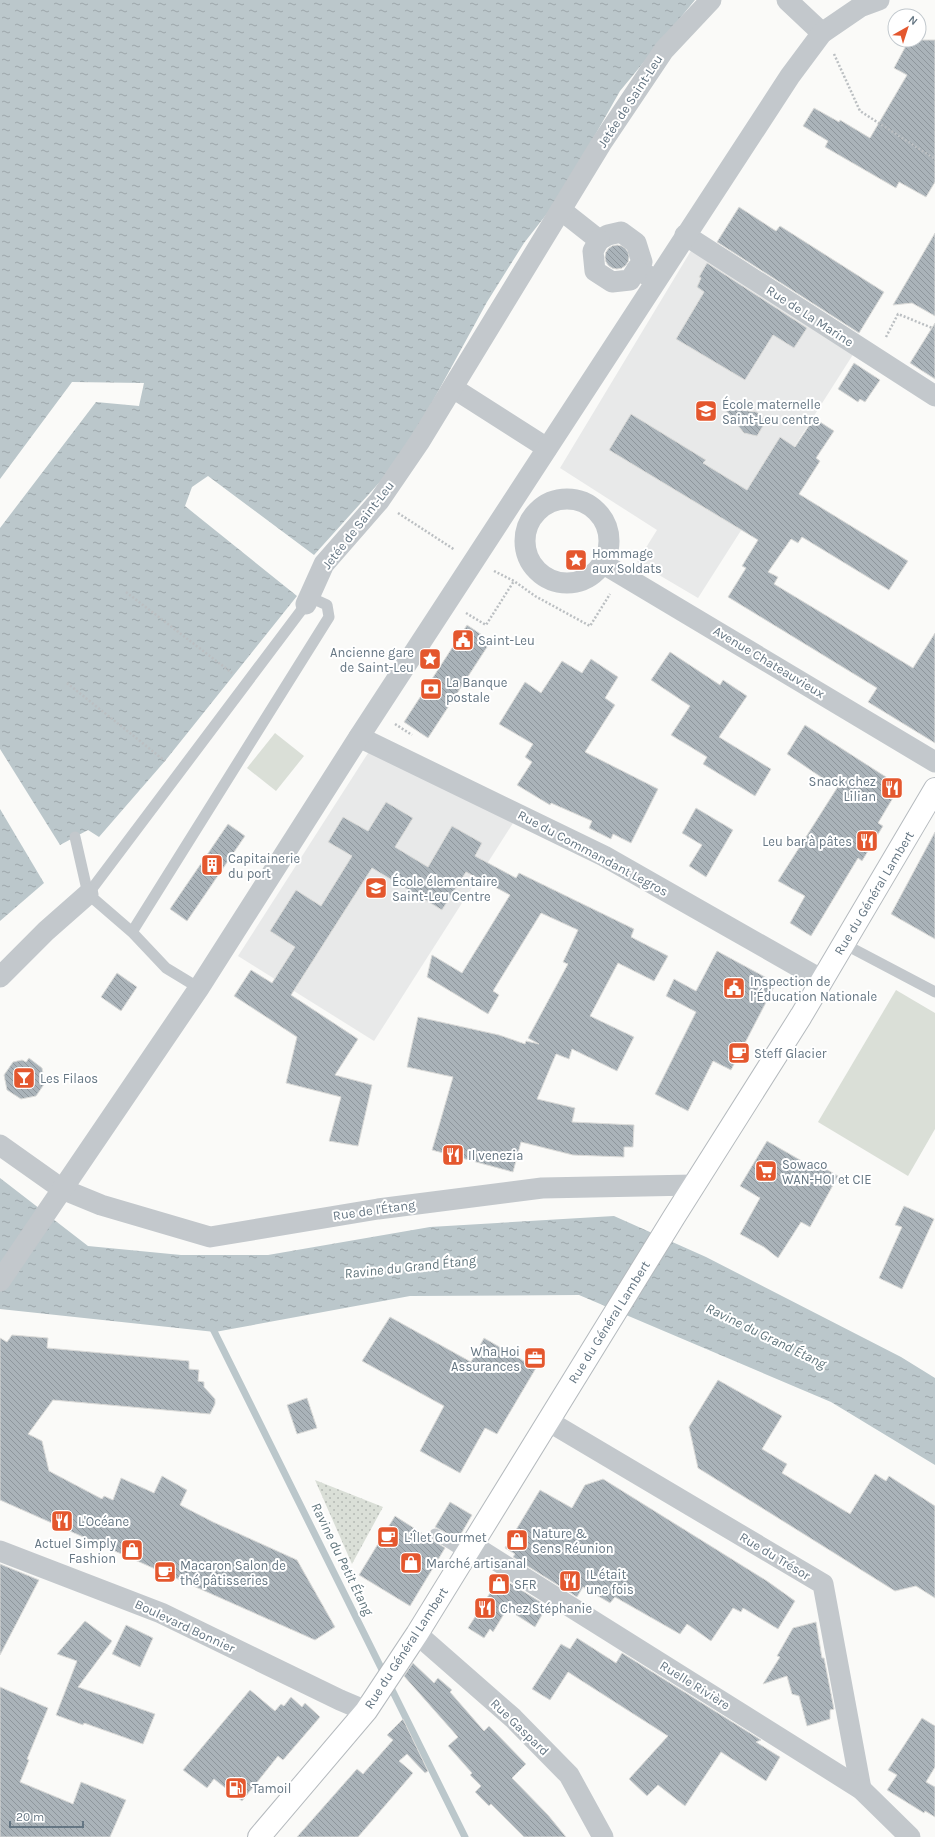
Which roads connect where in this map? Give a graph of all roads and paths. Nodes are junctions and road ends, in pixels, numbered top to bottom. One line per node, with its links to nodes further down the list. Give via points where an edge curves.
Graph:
1 (711, 0): 6 (street, Jetée de Saint-Leu, via 664,50 601,144)
2 (787, 0): 4 (street)
3 (879, 0): 4 (street, via 860,6)
4 (822, 33): 5 (path, via 860,111); 7 (street, via 790,76)
5 (935, 160)
6 (561, 210): 8 (street); 13 (street, Jetée de Saint-Leu)
7 (685, 235): 10 (street); 12 (street, Rue de La Marine)
8 (599, 240): 9 (street, via 621,232 636,243 642,262); 9 (street, via 593,251 595,271 612,282 630,280)
9 (637, 270): 10 (street)
10 (655, 280): 15 (street)
11 (935, 329): 12 (path, via 898,314)
12 (874, 357): 14 (street, Rue de La Marine)
13 (453, 388): 15 (street); 16 (street, Jetée de Saint-Leu)
14 (935, 396)
15 (547, 448): 17 (street)
16 (379, 501): 20 (path, via 444,541); 24 (street, Jetée de Saint-Leu, via 324,564)
17 (511, 506): 18 (street); 20 (street)
18 (531, 518): 19 (street, via 526,529 525,543 528,556 535,568 546,577 558,582 572,583 585,579); 19 (street, via 542,506 555,500 570,498 595,509 604,520 608,533 608,547)
19 (602, 563): 21 (street, Avenue Chateauvieux)
20 (473, 564): 22 (path); 29 (street)
21 (622, 575): 22 (path, via 590,626 535,596); 32 (street, Avenue Chateauvieux)
22 (514, 581): 25 (path, via 486,625 466,612)
23 (126, 592): 26 (path)
24 (306, 604): 35 (lane); 36 (lane, via 316,600 327,606 329,617)
25 (461, 619)
26 (233, 674)
27 (67, 683): 31 (path)
28 (398, 717): 30 (path, via 394,724)
29 (359, 737): 39 (street, Rue du Commandant Legros, via 604,856); 40 (street)
30 (418, 739)
31 (165, 761)
32 (935, 762)
33 (935, 789): 37 (main road, Rue du Général Lambert)
34 (75, 837): 35 (lane)
35 (88, 894): 36 (lane); 38 (street)
36 (132, 932): 40 (lane, via 166,968)
37 (844, 944): 39 (main road, Rue du Général Lambert); 41 (lane)
38 (0, 977)
39 (822, 980): 43 (main road, Rue du Général Lambert)
40 (198, 988): 44 (street)
41 (935, 992)
42 (0, 1145): 44 (street)
43 (694, 1185): 44 (street, Rue de l'Étang, via 542,1188 378,1209 210,1237 101,1205); 46 (main road, Rue du Général Lambert)
44 (56, 1197): 45 (street)
45 (0, 1281)
46 (548, 1422): 48 (main road, Rue du Général Lambert); 52 (street, Rue du Trésor, via 823,1584)
47 (435, 1534): 48 (lane)
48 (469, 1549): 50 (main road, Rue du Général Lambert); 52 (street, Ruelle Rivière)
49 (0, 1551): 51 (street, Boulevard Bonnier, via 161,1613 340,1700)
50 (413, 1641): 51 (main road, Rue du Général Lambert); 54 (street, Rue Gaspard, via 513,1718 569,1775)
51 (371, 1702): 53 (main road, Rue du Général Lambert)
52 (861, 1790): 55 (street, Ruelle Rivière)
53 (259, 1837)
54 (603, 1837)
55 (910, 1837)

